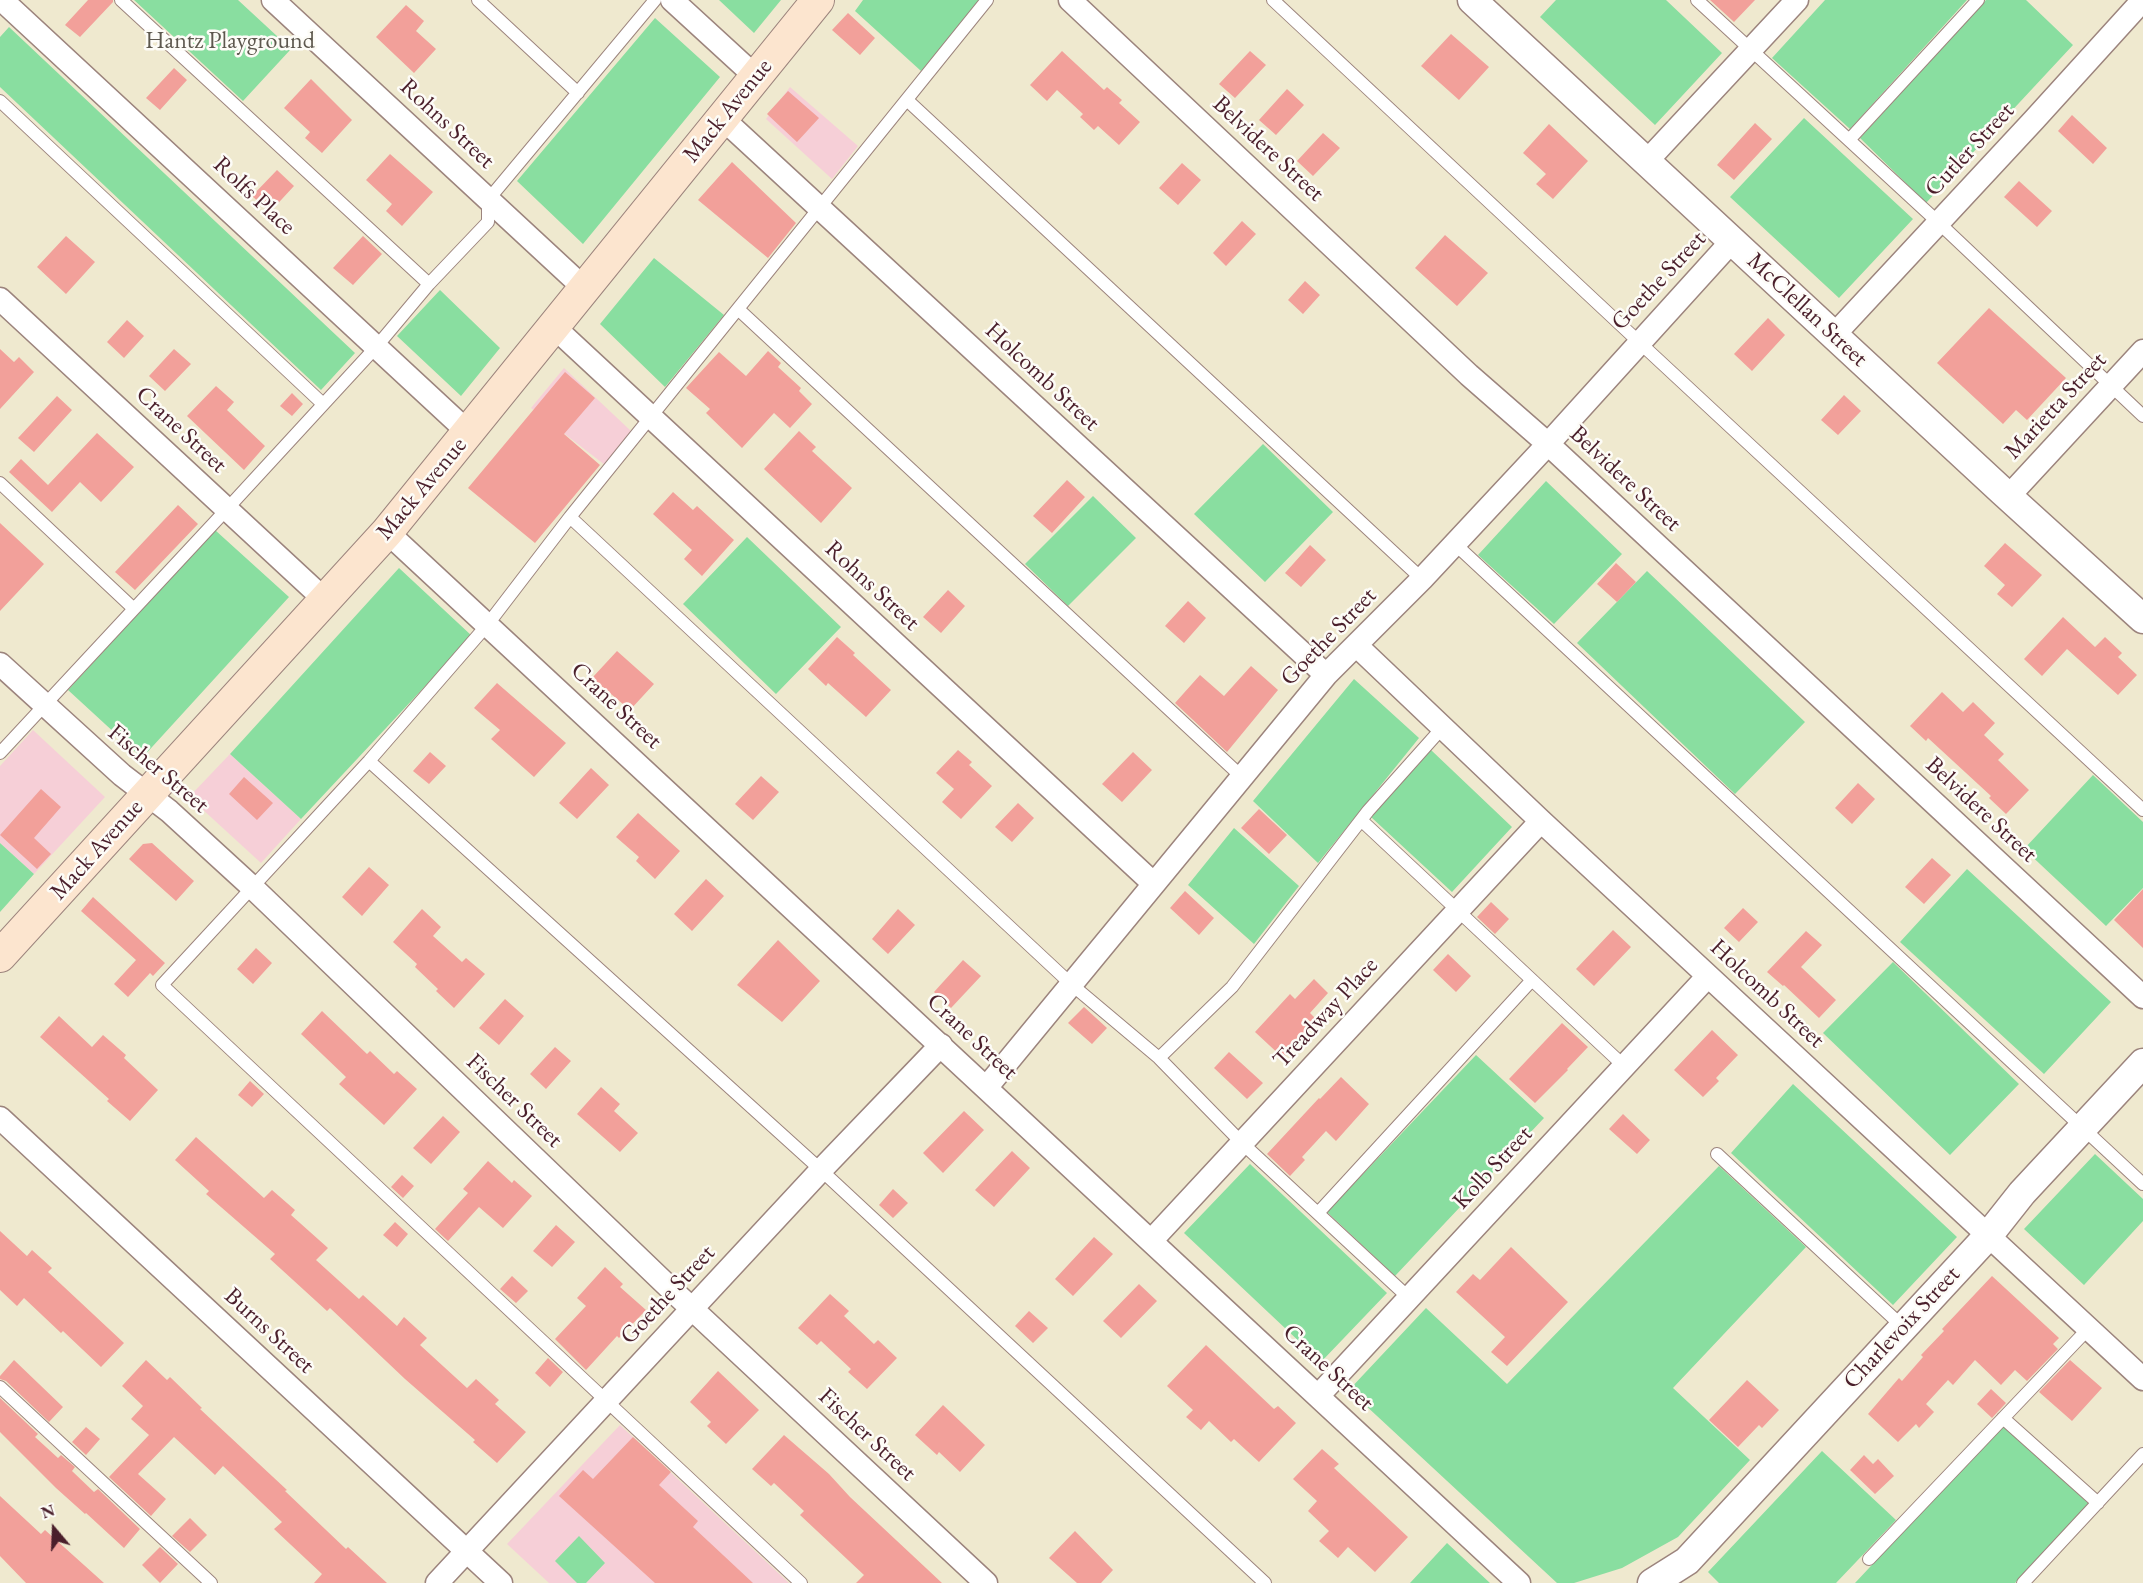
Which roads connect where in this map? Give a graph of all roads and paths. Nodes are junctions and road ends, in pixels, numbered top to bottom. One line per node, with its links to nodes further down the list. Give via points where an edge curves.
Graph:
1 (2, 0): 35 (street, Rolfs Place)
2 (121, 0): 28 (lane)
3 (273, 0): 24 (street, Rohns Street)
4 (478, 0): 18 (lane)
5 (655, 0): 18 (lane)
6 (672, 0): 17 (street)
7 (818, 0): 17 (main road, Mack Avenue)
8 (987, 0): 19 (lane)
9 (1070, 0): 42 (street, Belvidere Street, via 1469,375)
10 (1273, 0): 34 (lane)
11 (1472, 0): 23 (street, McClellan Street)
12 (1697, 0): 16 (lane)
13 (1797, 0): 16 (street)
14 (1978, 0): 22 (lane)
15 (2143, 0): 26 (street, Cutler Street)
16 (1751, 50): 22 (lane); 23 (street)
17 (756, 77): 21 (main road, Mack Avenue)
18 (578, 93): 24 (lane)
19 (907, 100): 25 (lane); 49 (lane)
20 (0, 101): 38 (lane)
21 (722, 118): 25 (street, Holcomb Street); 29 (main road, Mack Avenue)
22 (1849, 140): 26 (lane)
23 (1646, 162): 27 (street, McClellan Street)
24 (489, 200): 28 (lane, via 488,222); 29 (street, Rohns Street)
25 (819, 207): 31 (lane); 56 (street, Holcomb Street)
26 (1939, 223): 33 (street, Cutler Street); 37 (lane)
27 (1732, 241): 33 (street, McClellan Street); 34 (street, Goethe Street)
28 (429, 284): 35 (lane)
29 (585, 289): 32 (main road, Mack Avenue)
30 (0, 299): 45 (street, Crane Street)
31 (738, 309): 40 (lane); 61 (lane)
32 (554, 327): 40 (street, Rohns Street); 41 (main road, Mack Avenue)
33 (1834, 335): 44 (street, McClellan Street)
34 (1639, 342): 42 (street, Goethe Street); 63 (lane)
35 (377, 346): 38 (lane); 41 (street, Rolfs Place)
36 (2143, 351): 37 (street, Marietta Street)
37 (2111, 386): 39 (lane); 44 (street, Marietta Street)
38 (323, 404): 45 (lane)
39 (2143, 416)
40 (652, 418): 46 (lane); 66 (street, Rohns Street)
41 (469, 433): 47 (main road, Mack Avenue)
42 (1548, 444): 48 (street, Goethe Street); 73 (street, Belvidere Street)
43 (0, 483): 51 (lane)
44 (2008, 497): 52 (street, McClellan Street)
45 (227, 509): 50 (street, Crane Street); 51 (lane)
46 (570, 517): 53 (lane); 72 (lane)
47 (387, 532): 50 (main road, Mack Avenue); 53 (street, Crane Street)
48 (1455, 544): 49 (street, Goethe Street); 80 (lane)
49 (1422, 579): 54 (street, Goethe Street)
50 (326, 601): 62 (main road, Mack Avenue)
51 (134, 609): 57 (lane)
52 (2143, 619)
53 (488, 624): 60 (lane); 74 (street, Crane Street)
54 (1357, 646): 56 (street, Goethe Street); 58 (street, Holcomb Street)
55 (0, 664): 57 (street, Fischer Street)
56 (1326, 675): 61 (street, Goethe Street)
57 (45, 705): 59 (lane); 62 (street, Fischer Street)
58 (1443, 728): 64 (lane); 65 (street, Holcomb Street)
59 (0, 753)
60 (369, 760): 67 (lane); 83 (lane)
61 (1242, 777): 66 (street, Goethe Street)
62 (147, 795): 67 (street, Fischer Street); 69 (main road, Mack Avenue)
63 (2143, 810)
64 (1361, 820): 68 (lane); 75 (lane, via 1232,987)
65 (1541, 821): 68 (street, Treadway Place); 70 (street, Holcomb Street)
66 (1154, 884): 72 (street, Goethe Street)
67 (252, 888): 89 (street, Fischer Street); 95 (lane, via 162,986)
68 (1458, 911): 71 (lane); 81 (street, Treadway Place)
69 (0, 956)
70 (1708, 976): 77 (street, Kolb Street); 86 (street, Holcomb Street)
71 (1532, 980): 77 (lane); 85 (lane)
72 (1071, 984): 75 (lane); 78 (street, Goethe Street)
73 (2143, 997)
74 (941, 1045): 78 (street, Crane Street); 83 (street, Goethe Street)
75 (1159, 1058): 81 (lane)
76 (2143, 1063): 80 (street, Charlevoix Street)
77 (1624, 1066): 88 (street, Kolb Street)
78 (986, 1088): 87 (street, Crane Street)
79 (0, 1118): 99 (street, Burns Street)
80 (2083, 1129): 84 (lane); 86 (street, Charlevoix Street, via 2022,1193)
81 (1242, 1143): 85 (lane); 87 (street, Treadway Place)
82 (1717, 1155): 90 (lane)
83 (821, 1170): 89 (street, Goethe Street); 107 (lane)
84 (2143, 1184)
85 (1318, 1213): 88 (lane)
86 (1988, 1236): 90 (street, Charlevoix Street); 91 (street, Holcomb Street)
87 (1151, 1241): 94 (street, Crane Street)
88 (1409, 1298): 94 (street, Kolb Street)
89 (692, 1309): 95 (street, Goethe Street); 106 (street, Fischer Street)
90 (1903, 1327): 101 (street, Charlevoix Street)
91 (2088, 1329): 92 (street, Holcomb Street); 96 (lane)
92 (2143, 1379)
93 (0, 1387): 102 (lane)
94 (1318, 1396): 108 (street, Crane Street)
95 (607, 1400): 99 (street, Goethe Street); 105 (lane)
96 (2003, 1418): 98 (lane); 100 (lane)
97 (2143, 1454): 98 (lane)
98 (2098, 1503): 110 (lane)
99 (467, 1551): 103 (street, Goethe Street); 104 (street, Burns Street)
100 (1869, 1559)
101 (1679, 1572): 109 (street, Charlevoix Street)
102 (211, 1583)
103 (437, 1583)
104 (501, 1583)
105 (801, 1583)
106 (986, 1583)
107 (1265, 1583)
108 (1519, 1583)
109 (1652, 1583)
110 (2023, 1583)

